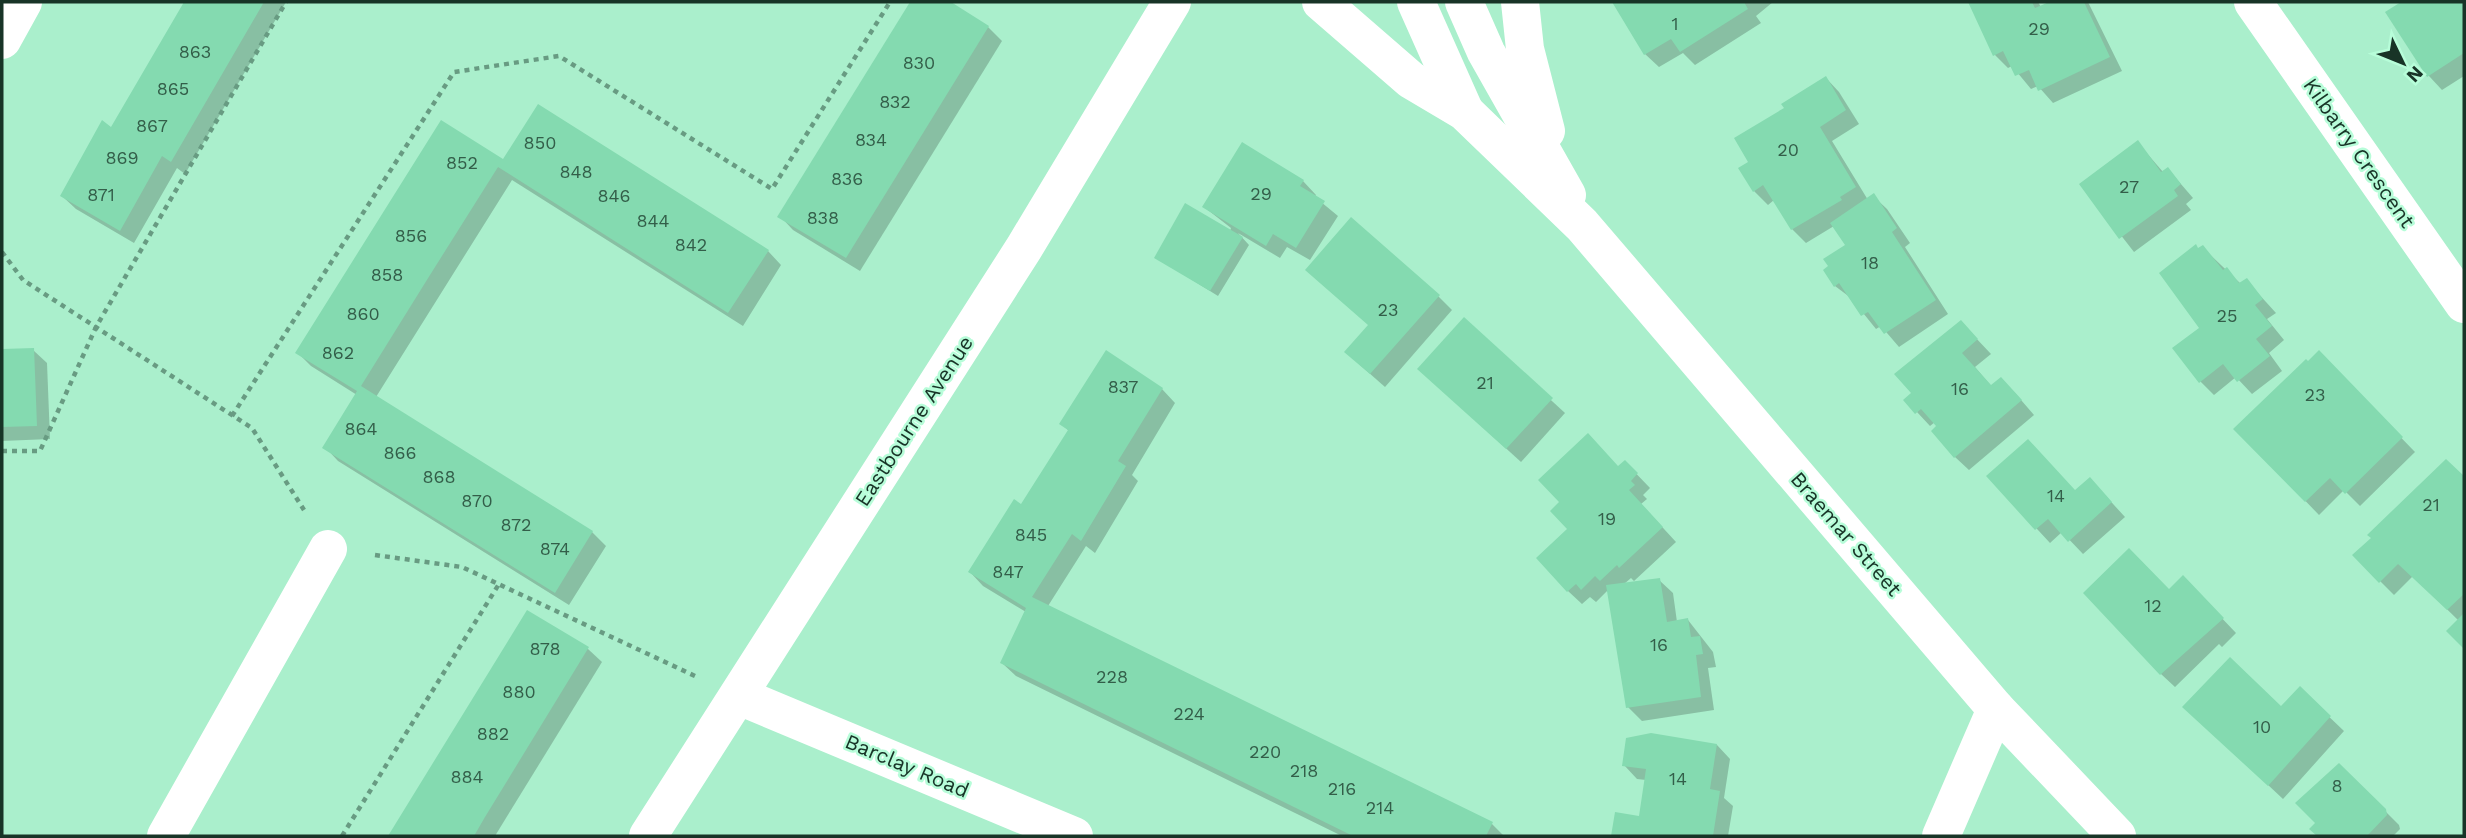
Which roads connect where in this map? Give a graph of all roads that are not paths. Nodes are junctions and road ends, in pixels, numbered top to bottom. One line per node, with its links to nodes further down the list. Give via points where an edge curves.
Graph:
1 (23, 2): 8 (street)
2 (1172, 2): 14 (street, Eastbourne Avenue, via 1024,248)
3 (1321, 2): 9 (street, Braemar Street, via 1410,80)
4 (1416, 2): 9 (street, Braemar Street)
5 (1464, 2): 10 (street, Braemar Street, via 1486,52)
6 (1520, 2): 10 (street, Braemar Street, via 1525,49)
7 (2253, 2): 12 (street, Kilbarry Crescent)
8 (2, 40)
9 (1465, 112): 11 (street, Braemar Street)
10 (1558, 177): 11 (street, Braemar Street)
11 (1582, 225): 15 (street, Braemar Street)
12 (2464, 304)
13 (328, 549): 16 (street)
14 (738, 696): 17 (street, Eastbourne Avenue); 18 (street, Barclay Road)
15 (1996, 709): 19 (street); 20 (street, Braemar Street)
16 (166, 836)
17 (648, 836)
18 (1074, 836)
19 (1941, 836)
20 (2117, 836)

